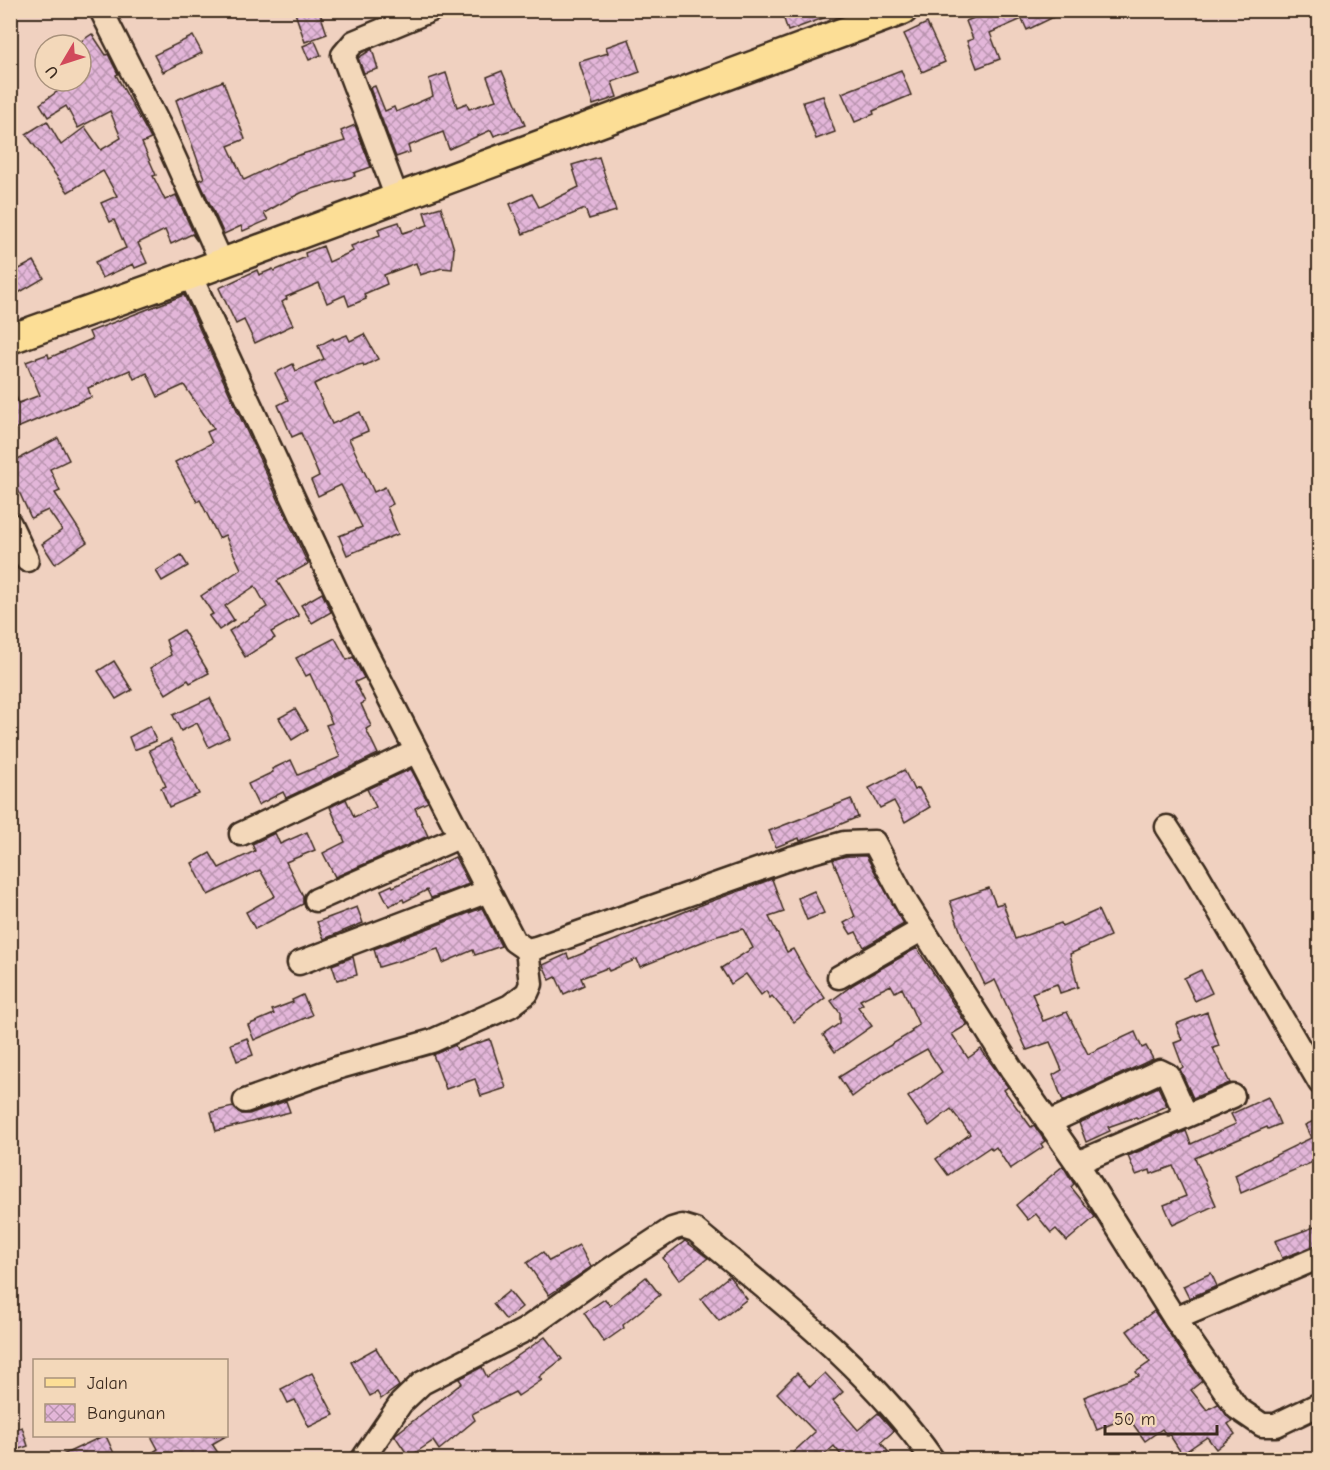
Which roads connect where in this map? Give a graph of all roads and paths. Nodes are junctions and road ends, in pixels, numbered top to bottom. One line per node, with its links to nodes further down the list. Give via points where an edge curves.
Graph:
1 (101, 10): 5 (street)
2 (431, 10): 4 (street, via 354,42 343,56)
3 (903, 10): 4 (main road)
4 (397, 198): 5 (main road)
5 (222, 263): 6 (main road)
6 (190, 275): 7 (main road); 10 (street)
7 (10, 339)
8 (10, 524): 9 (street)
9 (27, 560)
10 (415, 752): 12 (street); 13 (street)
11 (1167, 827): 20 (street)
12 (241, 834)
13 (459, 837): 14 (street); 15 (street)
14 (488, 891): 17 (street, via 514,941); 18 (street)
15 (316, 900)
16 (923, 929): 17 (street, via 874,842 844,843); 19 (street); 24 (street)
17 (527, 950): 22 (street, via 531,984 527,993 510,1006 432,1041 340,1067)
18 (299, 963)
19 (839, 977)
20 (1320, 1083)
21 (1233, 1096): 23 (street)
22 (245, 1101)
23 (1186, 1115): 24 (street, via 1168,1075 1160,1071); 25 (street)
24 (1048, 1123): 25 (street)
25 (1077, 1163): 27 (street)
26 (1320, 1257): 27 (street)
27 (1175, 1319): 28 (street, via 1216,1381 1253,1422 1275,1425)
28 (1320, 1404)
29 (363, 1460): 30 (street, via 401,1403 422,1383 525,1330 648,1243 682,1226 695,1230 759,1282 878,1390)
30 (933, 1460)

